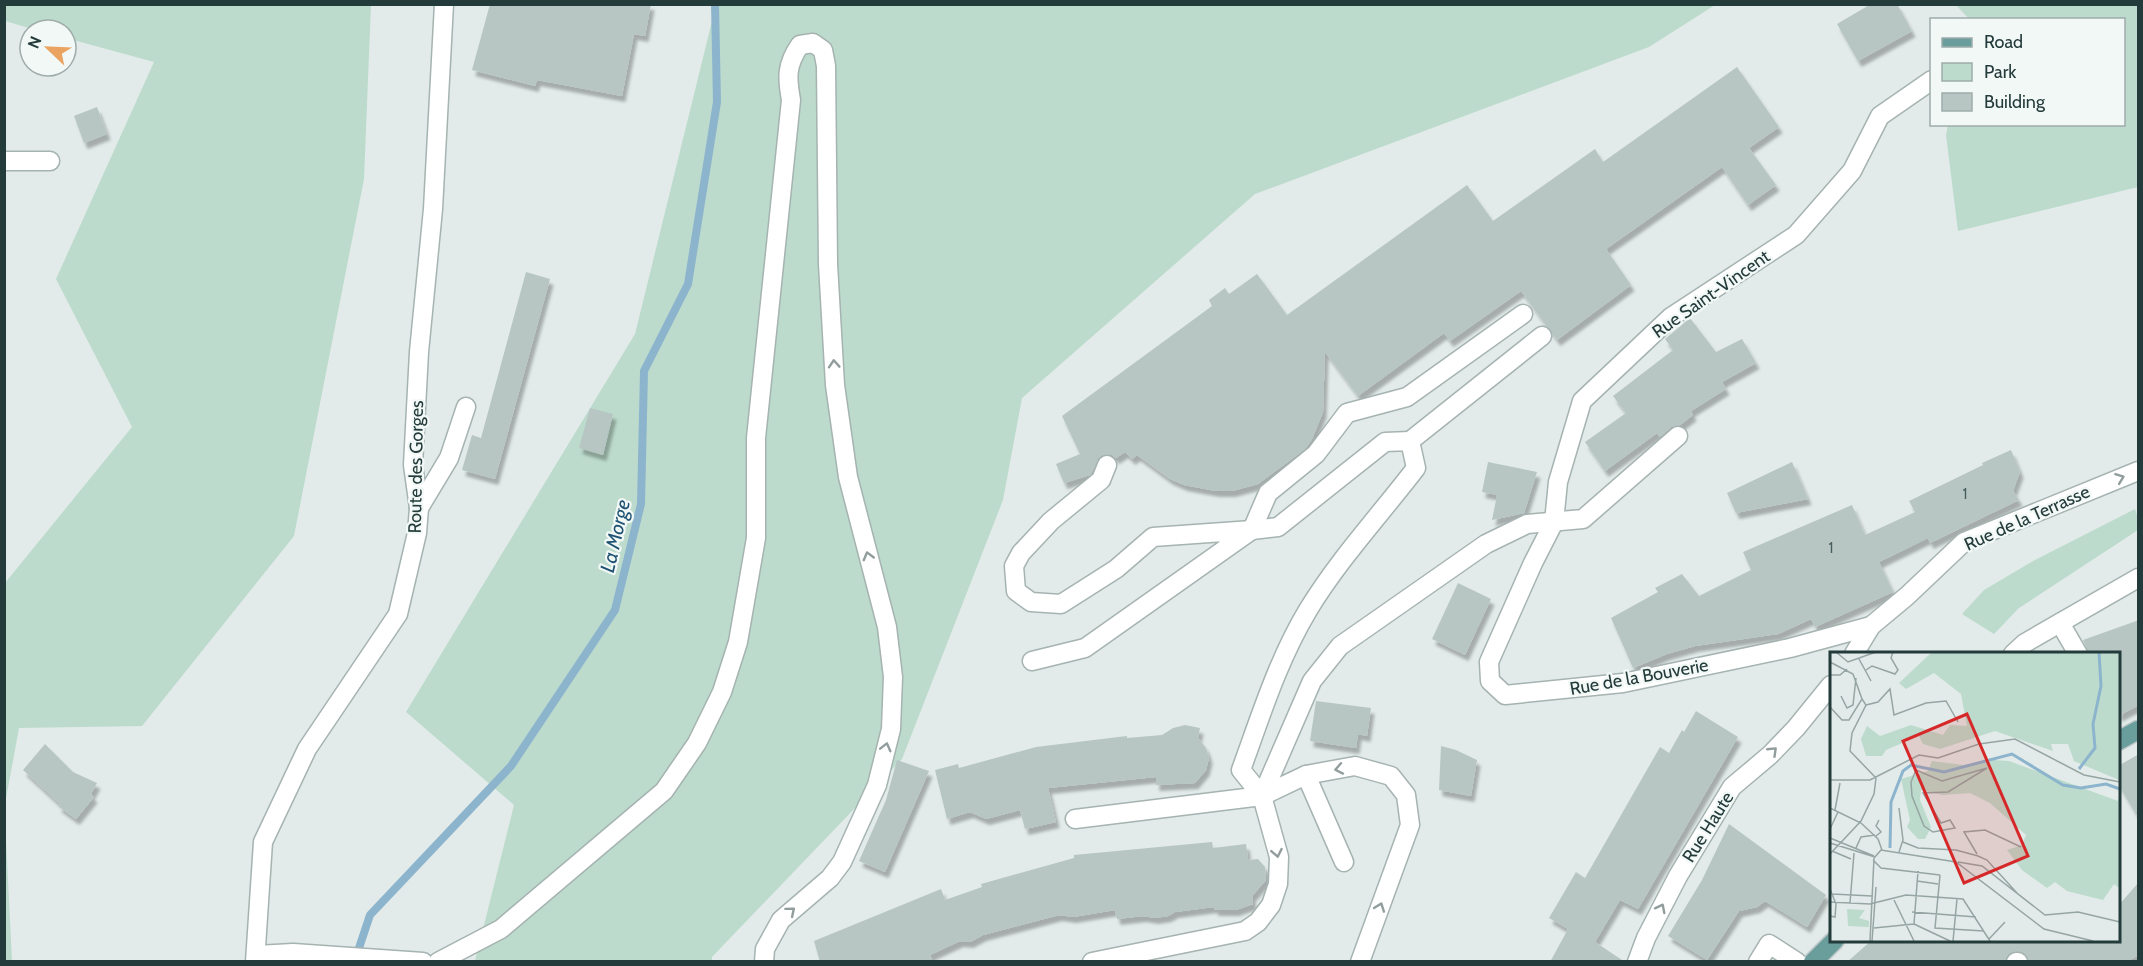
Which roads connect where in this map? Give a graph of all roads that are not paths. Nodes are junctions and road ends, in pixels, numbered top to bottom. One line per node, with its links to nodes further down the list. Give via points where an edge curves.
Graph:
1 (444, 4): 12 (street, Route des Gorges, via 413,465)
2 (1930, 81): 13 (street, Rue Saint-Vincent, via 1880,116 1852,171 1796,235 1671,317 1582,401 1558,482)
3 (4, 161): 4 (street)
4 (51, 161)
5 (1523, 314): 14 (street, via 1407,397 1347,412 1317,454 1268,494)
6 (1542, 336): 9 (street)
7 (466, 407): 12 (street, via 449,458)
8 (1678, 436): 13 (street, via 1583,519)
9 (1410, 441): 14 (street, via 1385,442 1278,527); 27 (street, via 1416,468 1339,564 1307,611 1275,675 1241,770)
10 (1107, 465): 14 (street, via 1101,480 1051,521 1021,553 1014,566 1014,582 1016,591 1031,602 1061,604 1116,569 1153,537)
11 (2139, 471): 18 (street, Rue de la Terrasse, one-way to 11, via 1964,542)
12 (419, 508): 31 (street, Route des Gorges, via 398,614 307,749 263,842)
13 (1554, 522): 15 (street, Rue Saint-Vincent); 27 (street, via 1527,524 1486,544 1340,646 1312,681)
14 (1252, 530): 22 (street, via 1085,648)
15 (1529, 572): 18 (street, Rue de la Bouverie, via 1490,662 1490,681 1505,695 1623,683 1790,648)
16 (2139, 578): 17 (street)
17 (2060, 623): 20 (street); 21 (street)
18 (1871, 626): 19 (street)
19 (1855, 652)
20 (2015, 652)
21 (2077, 652)
22 (1032, 661)
23 (1830, 686): 37 (street, Rue Haute, one-way to 23, via 1678,876 1732,787 1770,755)
24 (2139, 729): 25 (main road)
25 (2119, 740)
26 (1306, 775): 27 (street); 29 (street); 36 (street, one-way to 26, via 1410,825 1406,795 1391,776 1355,766)
27 (1262, 796): 28 (street); 35 (street, one-way to 35, via 1280,857 1278,884 1271,904 1258,922 1245,931)
28 (1075, 819)
29 (1344, 862)
30 (1832, 942): 40 (main road)
31 (255, 958): 32 (street, via 293,953)
32 (416, 961)
33 (438, 962): 34 (street, one-way to 33, via 765,949 781,920 830,878 842,862 877,785 891,729 893,677 887,627 848,477 835,385 828,264 826,66 823,51 813,43 800,45 792,56 787,77 791,100 756,438 756,538 738,642 722,692 697,743 664,791 501,929)
34 (764, 962)
35 (1092, 962)
36 (1360, 962)
37 (1637, 962)
38 (1758, 962): 39 (street, via 1768,944)
39 (1797, 962)
40 (1814, 962)

